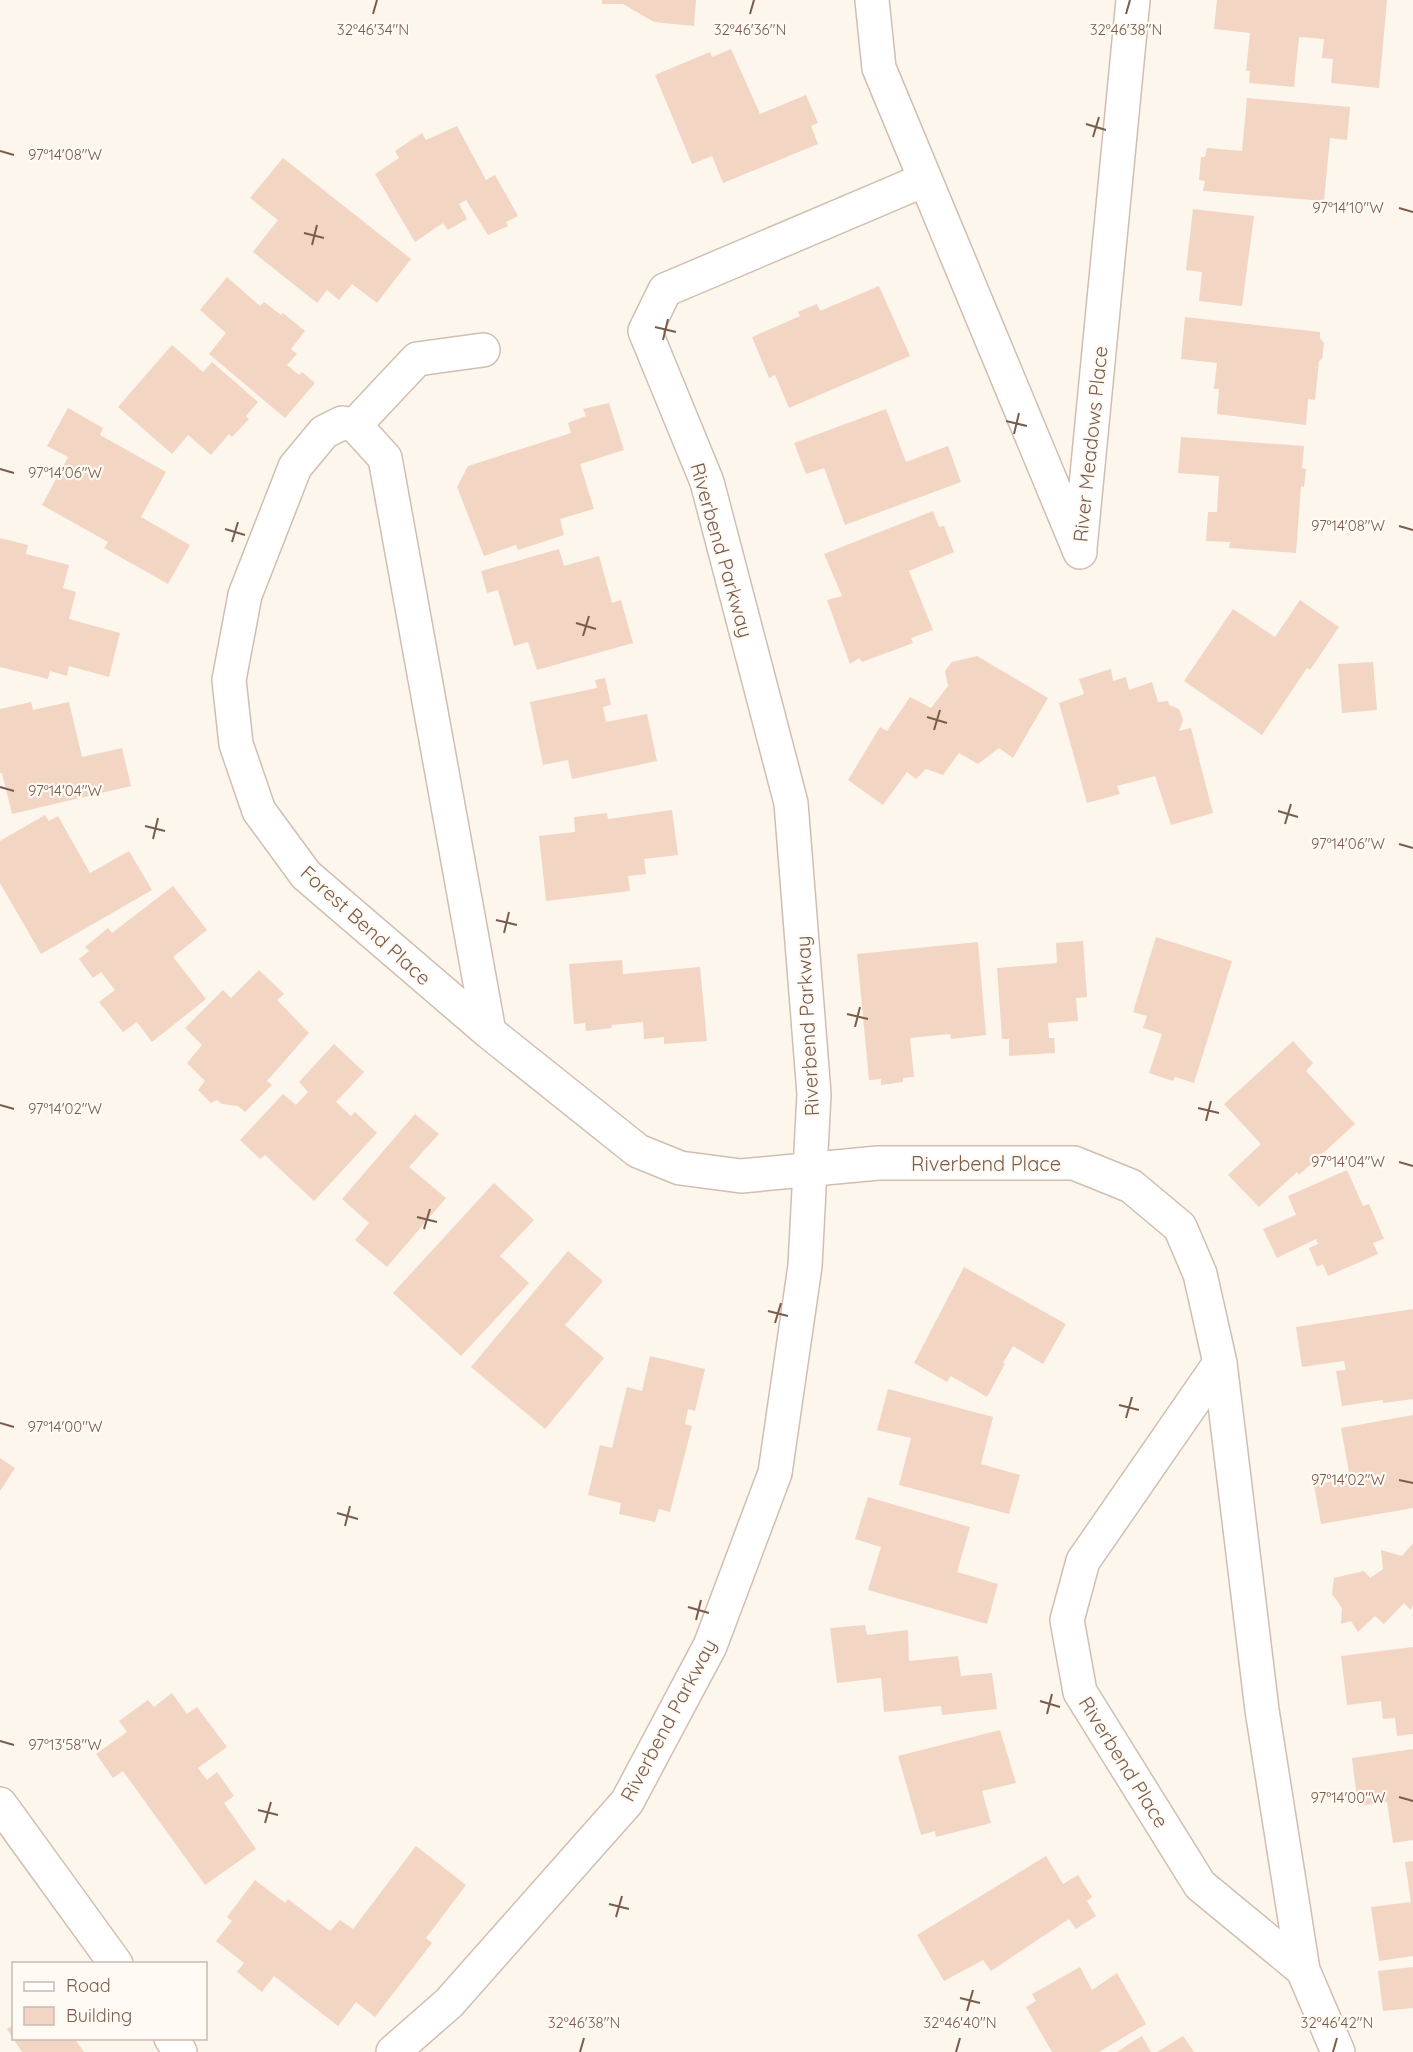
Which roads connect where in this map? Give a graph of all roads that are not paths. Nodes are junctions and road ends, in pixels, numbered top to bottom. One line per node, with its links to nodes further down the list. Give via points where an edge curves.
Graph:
1 (872, 0): 3 (street, River Meadows Place, via 879,68)
2 (1133, 0): 3 (street, River Meadows Place, via 1080,552)
3 (924, 180): 7 (street, Riverbend Parkway, via 665,290 645,331 707,482 791,804 814,1094)
4 (483, 350): 5 (street, via 417,359)
5 (355, 424): 6 (street, via 385,458); 6 (street, Forest Bend Place, via 342,423 324,432 296,467 245,596 230,680 236,744 259,811 306,875)
6 (489, 1032): 7 (street, Forest Bend Place, via 639,1151 680,1168 741,1176)
7 (810, 1170): 8 (street, Riverbend Place, via 878,1163 1074,1163 1131,1186 1180,1227 1200,1274); 12 (street, Riverbend Parkway, via 805,1266 775,1473 710,1646 627,1802 449,2003)
8 (1220, 1363): 11 (street, Riverbend Place, via 1262,1710); 11 (street, Riverbend Place, via 1083,1561 1067,1620 1080,1692 1200,1885)
9 (0, 1804): 10 (street)
10 (115, 1962)
11 (1303, 1970): 13 (street, Riverbend Place)
12 (393, 2052)
13 (1338, 2052)

